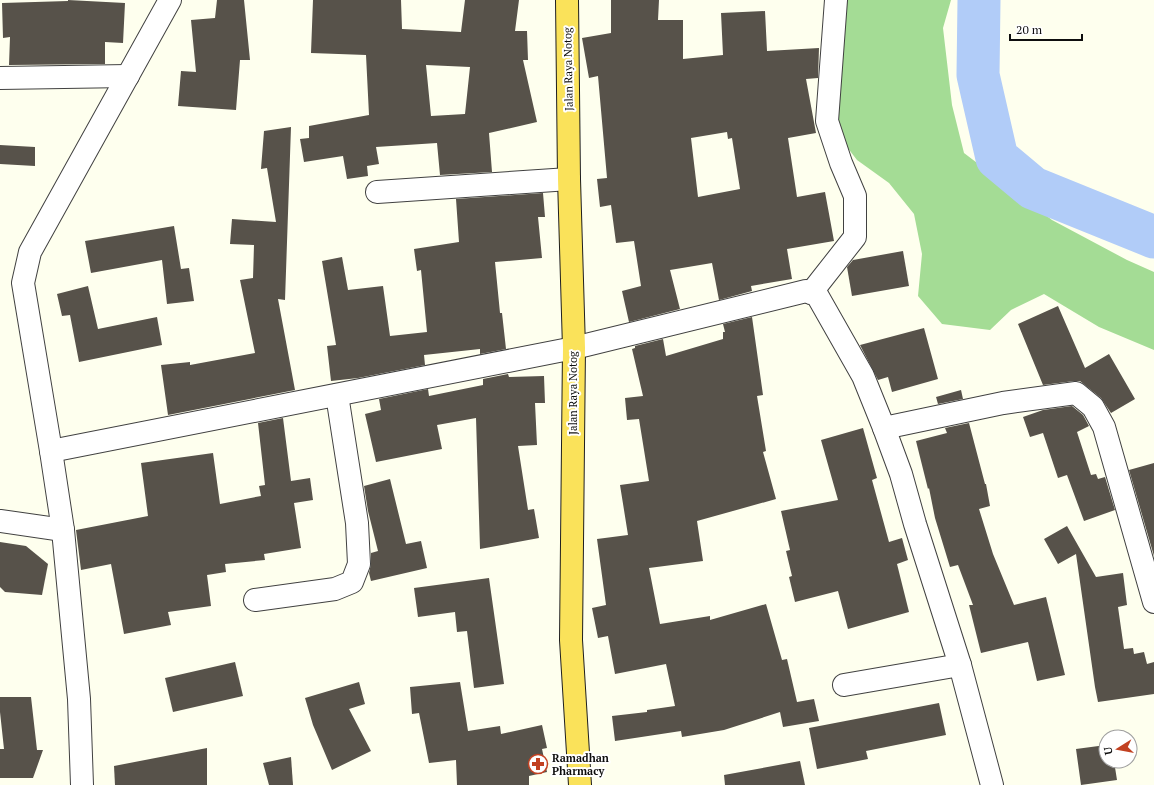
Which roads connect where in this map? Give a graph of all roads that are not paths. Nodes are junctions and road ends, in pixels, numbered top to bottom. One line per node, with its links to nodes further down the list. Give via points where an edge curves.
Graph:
1 (170, 0): 4 (street)
2 (568, 0): 6 (highway, Jalan Raya Notog)
3 (836, 0): 8 (street, via 827,121 855,196 855,237)
4 (128, 76): 5 (street); 12 (street, via 30,252 24,282)
5 (0, 78)
6 (569, 179): 7 (street); 9 (highway, Jalan Raya Notog)
7 (377, 192)
8 (811, 293): 9 (street, via 806,291); 11 (street, via 817,295 863,376)
9 (574, 348): 10 (street); 20 (highway, Jalan Raya Notog, via 571,640)
10 (336, 395): 12 (street); 15 (street, via 357,523 359,564 352,582 335,589)
11 (884, 428): 16 (street, via 1003,403 1076,393 1093,407 1104,427); 17 (street, via 901,474)
12 (51, 451): 14 (street)
13 (0, 521): 14 (street)
14 (63, 530): 19 (street, via 80,699)
15 (255, 600)
16 (1154, 602)
17 (960, 665): 18 (street); 21 (street)
18 (844, 685)
19 (82, 785)
20 (580, 785)
21 (992, 785)

